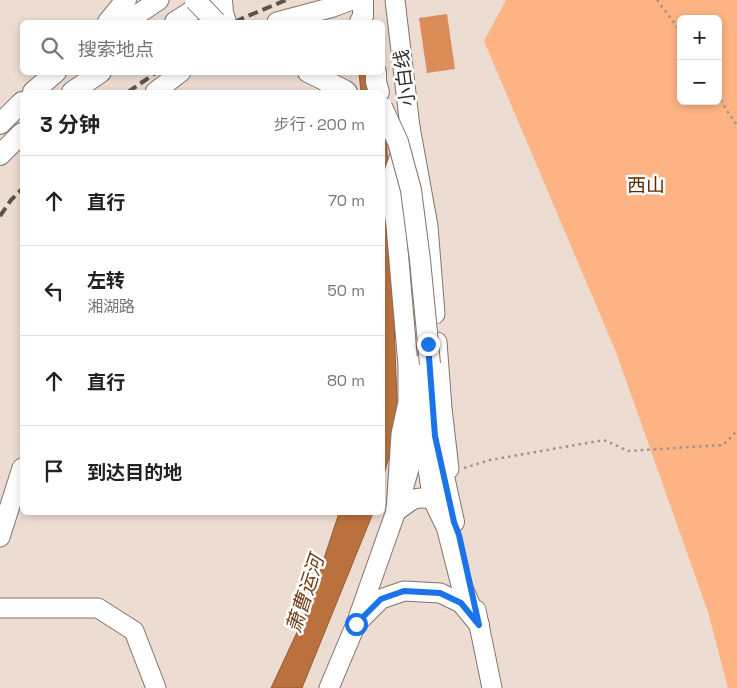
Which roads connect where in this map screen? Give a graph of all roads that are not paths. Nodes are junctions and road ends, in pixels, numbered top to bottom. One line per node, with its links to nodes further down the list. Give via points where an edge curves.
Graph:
1 (126, 0): 10 (main road)
2 (159, 0): 11 (main road)
3 (195, 0): 13 (main road, bridge)
4 (209, 0): 12 (main road)
5 (222, 0): 14 (main road)
6 (352, 0): 15 (main road)
7 (363, 0): 16 (main road)
8 (368, 0): 17 (main road)
9 (395, 0): 31 (main road, 小白线)
10 (110, 20)
11 (129, 20)
12 (178, 20)
13 (214, 20)
14 (225, 20)
15 (284, 20)
16 (361, 20)
17 (371, 20)
18 (53, 75): 23 (main road)
19 (97, 75): 24 (main road)
20 (177, 75): 25 (main road)
21 (314, 75): 26 (main road)
22 (376, 75): 27 (main road)
23 (35, 90)
24 (75, 90)
25 (158, 90)
26 (343, 90)
27 (378, 90)
28 (20, 104): 30 (main road)
29 (385, 114): 35 (main road, bridge, via 398,142 411,190 421,270)
30 (0, 124)
31 (410, 127): 38 (main road, via 390,184 408,365 408,402 400,443); 39 (main road, 小白线, via 428,226)
32 (20, 135): 34 (main road)
33 (385, 138): 35 (main road, via 402,186)
34 (0, 155)
35 (423, 371): 37 (main road, via 427,458); 38 (main road, via 412,457); 39 (main road)
36 (20, 474): 40 (main road)
37 (433, 499): 38 (main road, via 416,498); 39 (main road, via 444,505); 43 (main road, via 447,528 462,587)
38 (396, 511): 42 (main road)
39 (454, 522): 43 (main road)
40 (0, 537)
41 (0, 608): 44 (main road, via 98,608 134,631)
42 (356, 624): 43 (main road, via 381,599 404,591 440,593 461,603); 45 (main road)
43 (479, 625): 46 (main road)
44 (156, 688)
45 (330, 688)
46 (492, 688)

